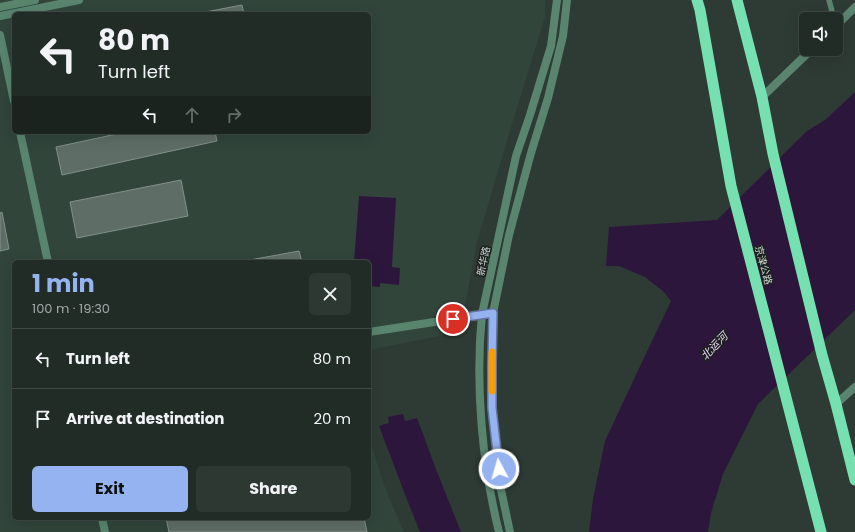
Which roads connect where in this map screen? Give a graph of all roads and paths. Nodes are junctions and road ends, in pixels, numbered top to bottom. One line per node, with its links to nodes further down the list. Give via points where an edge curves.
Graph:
1 (35, 0): 8 (street)
2 (79, 0): 10 (street)
3 (557, 0): 22 (street, 新华路, via 551,46 516,156)
4 (568, 0): 21 (street, 新华路, via 563,36 509,235)
5 (697, 0): 31 (highway, 京津公路, via 731,186)
6 (737, 0): 18 (highway)
7 (829, 0): 11 (lane)
8 (0, 7)
9 (855, 7): 14 (street)
10 (20, 12)
11 (832, 12)
12 (12, 14): 13 (street)
13 (0, 16)
14 (843, 19)
15 (0, 35): 17 (street)
16 (805, 56): 18 (street)
17 (12, 92)
18 (762, 97): 25 (highway, via 773,154)
19 (20, 134): 20 (street)
20 (48, 260)
21 (493, 313): 22 (street); 30 (street, 新华路, via 492,408 500,485)
22 (482, 314): 23 (street); 29 (street, 新华路, via 480,393 485,455)
23 (371, 332)
24 (855, 387): 25 (street)
25 (836, 404): 26 (highway)
26 (855, 480)
27 (102, 520): 28 (street)
28 (105, 532)
29 (499, 532)
30 (510, 532)
31 (821, 532)

